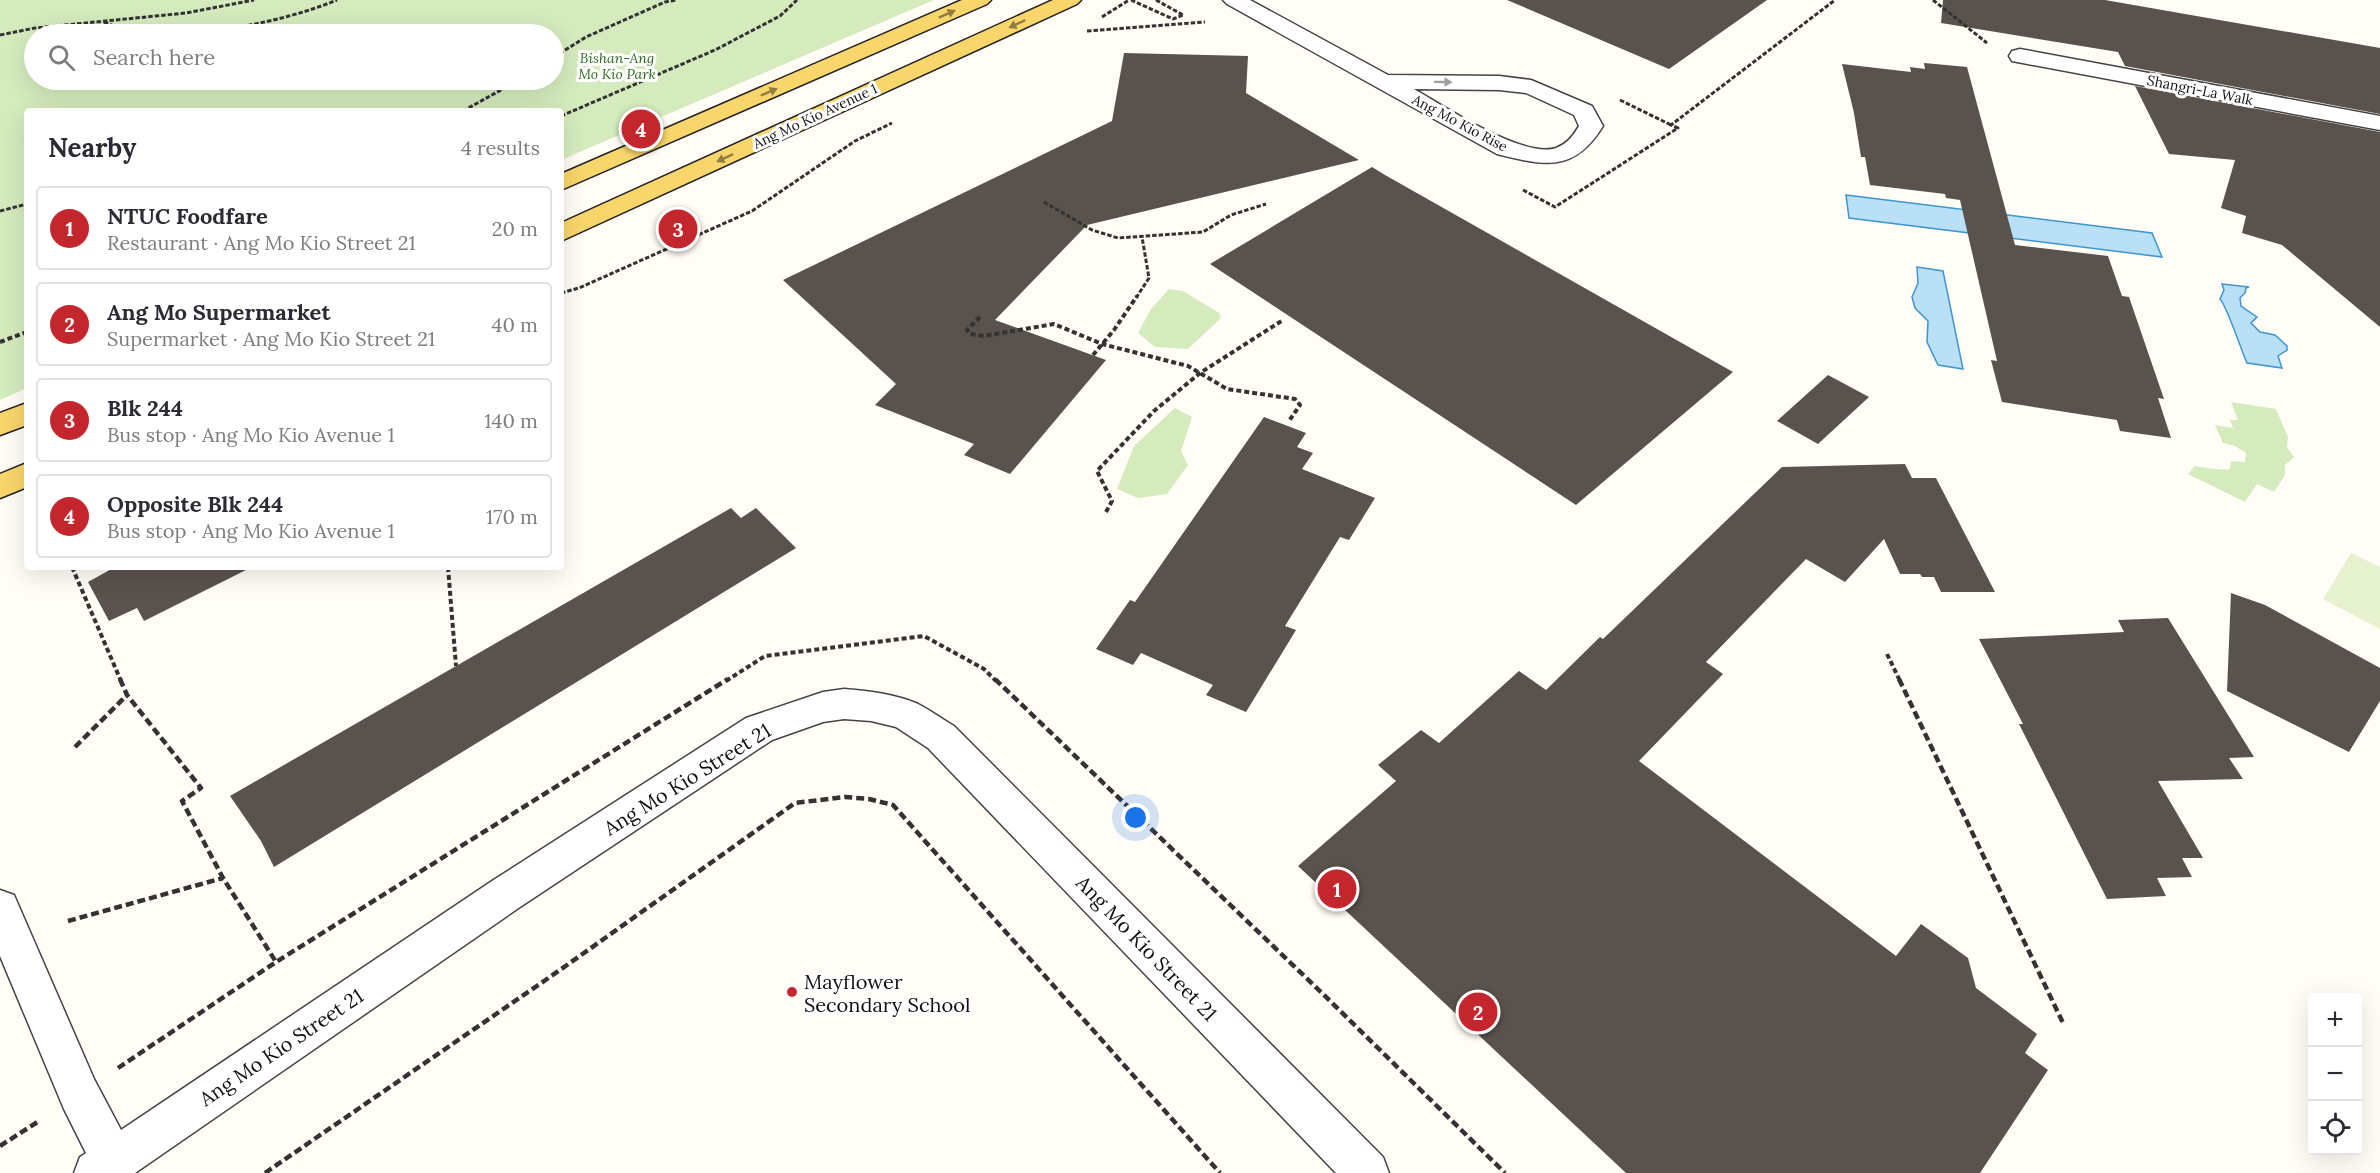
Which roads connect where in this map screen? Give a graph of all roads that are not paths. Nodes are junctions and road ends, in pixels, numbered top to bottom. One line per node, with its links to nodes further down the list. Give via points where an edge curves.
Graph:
1 (980, 0): 7 (main road, one-way to 1)
2 (1070, 0): 8 (main road, Ang Mo Kio Avenue 1, one-way to 8)
3 (1234, 0): 5 (street, Ang Mo Kio Rise)
4 (2020, 56): 6 (street, Shangri-La Walk)
5 (1385, 82): 5 (street, Ang Mo Kio Rise, one-way to 5, via 1531,87 1584,111 1591,126 1571,151 1551,157 1527,155 1506,149)
6 (2380, 123)
7 (564, 182)
8 (564, 231)
9 (24, 414): 10 (main road)
10 (0, 425)
11 (24, 475): 12 (main road)
12 (0, 487)
13 (0, 908): 14 (street, via 79,1094)
14 (105, 1167): 15 (street, Ang Mo Kio Street 21, via 506,894 759,729 823,707 844,704 906,715 940,737)
15 (1367, 1173)

